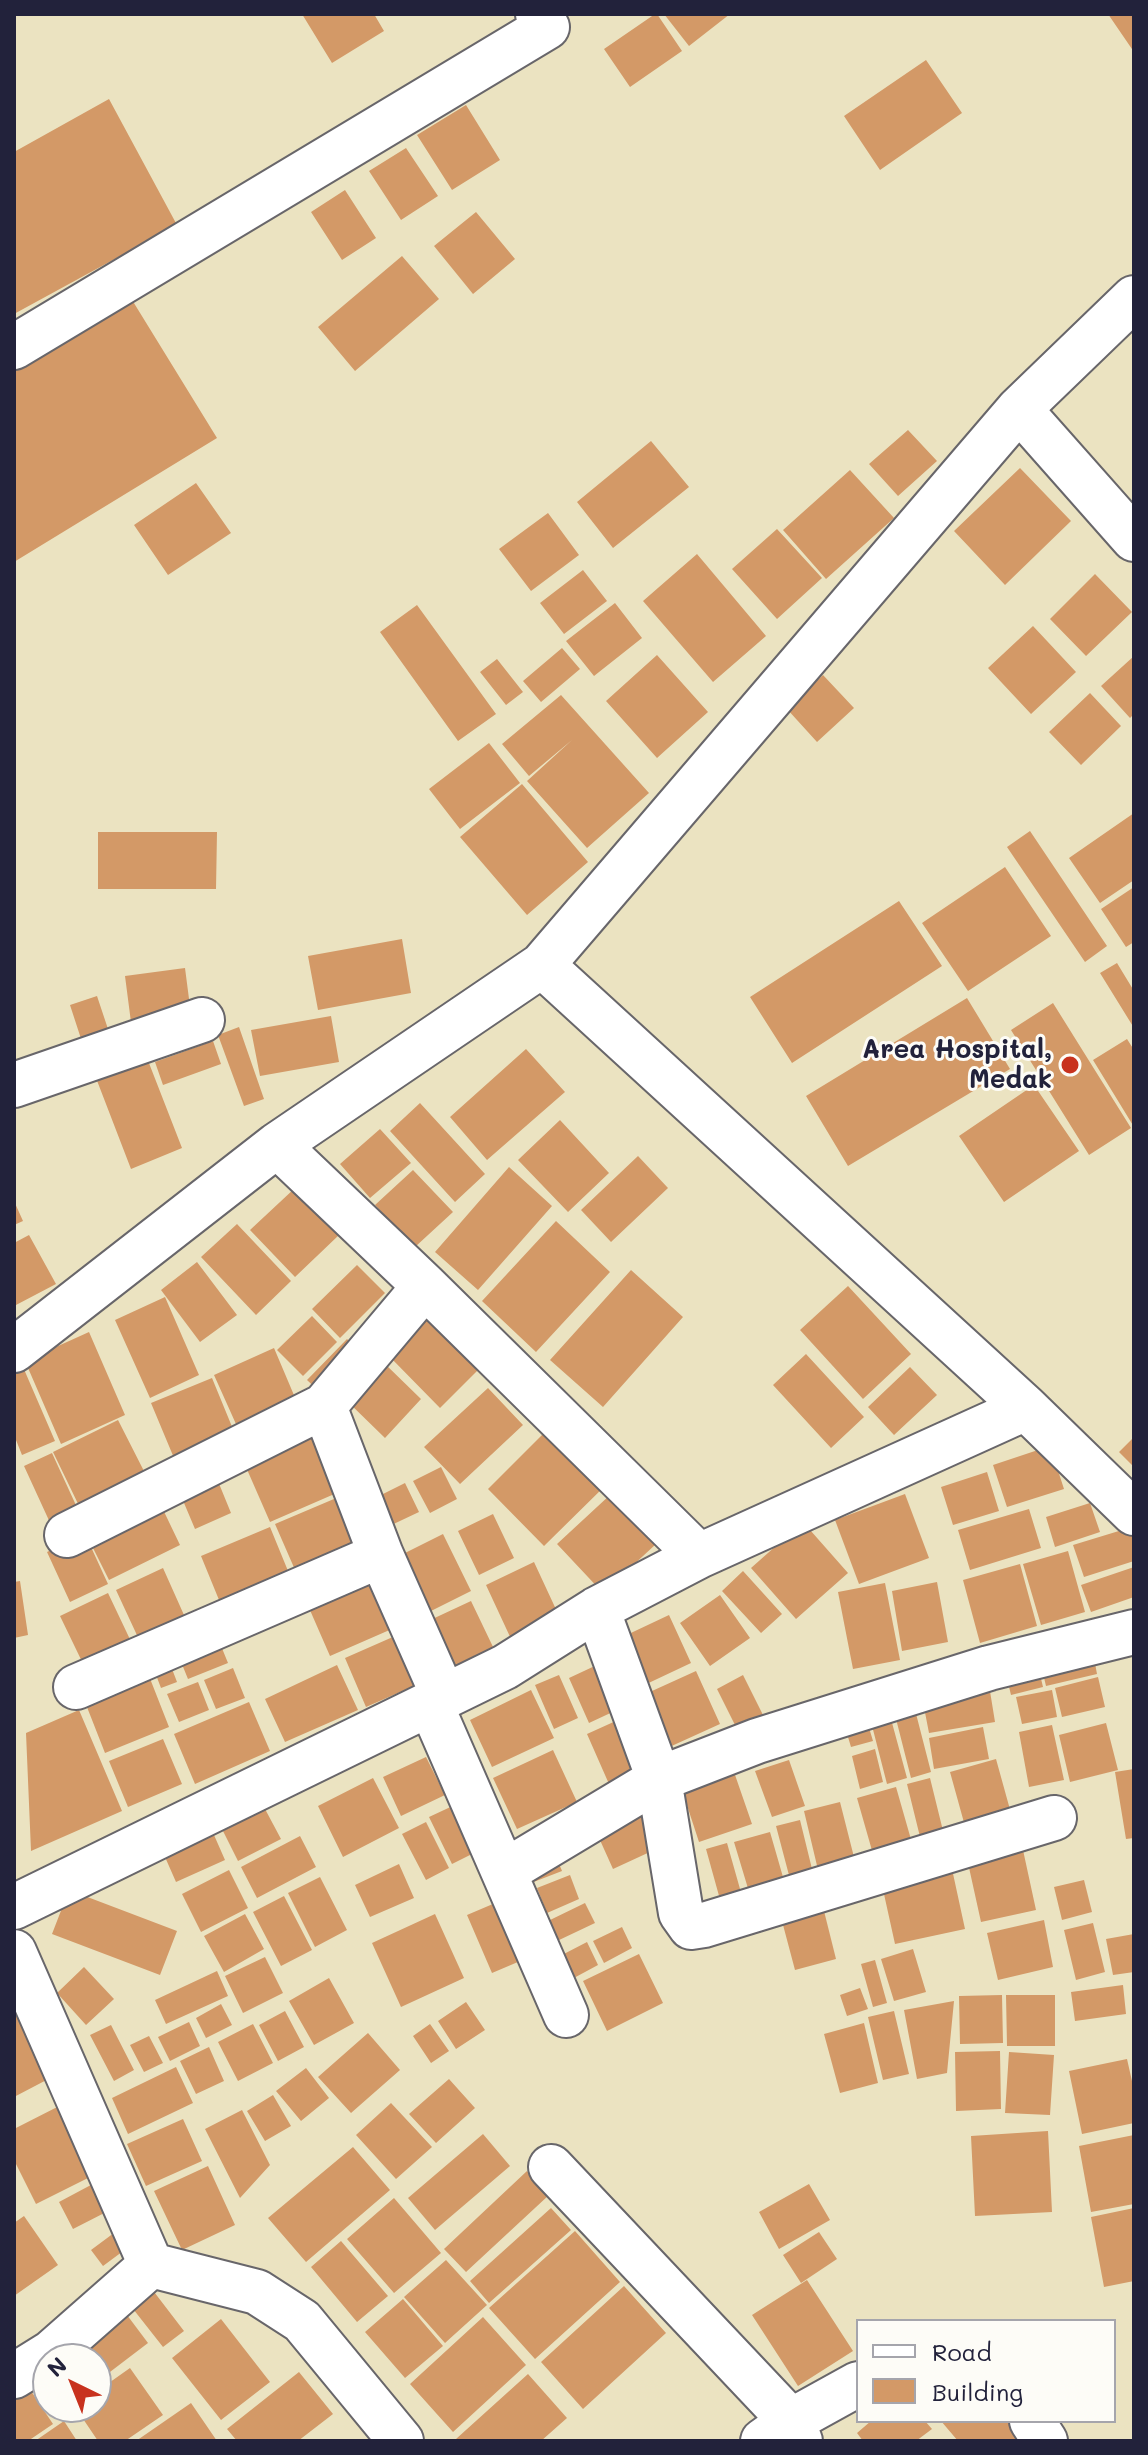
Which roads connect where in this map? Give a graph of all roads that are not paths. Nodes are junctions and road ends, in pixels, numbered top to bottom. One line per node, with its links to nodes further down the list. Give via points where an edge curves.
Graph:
1 (538, 14): 3 (street, via 547,27)
2 (1134, 298): 4 (street)
3 (14, 347)
4 (1019, 409): 5 (street); 6 (street)
5 (1134, 539)
6 (542, 965): 9 (street); 13 (street)
7 (202, 1020): 8 (street)
8 (14, 1085)
9 (277, 1145): 10 (street); 11 (street)
10 (425, 1286): 12 (street); 17 (street)
11 (14, 1350)
12 (324, 1406): 15 (street); 16 (street)
13 (1026, 1408): 14 (street); 17 (street)
14 (1134, 1513)
15 (67, 1535)
16 (381, 1555): 20 (street); 21 (street)
17 (699, 1556): 18 (street)
18 (597, 1609): 21 (street, via 505,1667); 22 (street)
19 (1134, 1632): 22 (street, via 989,1668 757,1741)
20 (76, 1687)
21 (437, 1700): 24 (street); 25 (street)
22 (659, 1779): 23 (street, via 681,1913 691,1927); 24 (street)
23 (1054, 1818)
24 (504, 1872): 27 (street)
25 (14, 1907)
26 (14, 1952): 29 (street)
27 (566, 2015)
28 (551, 2167): 33 (street)
29 (151, 2265): 30 (street, via 51,2353); 34 (street, via 257,2292 302,2321)
30 (14, 2376)
31 (856, 2385): 33 (street)
32 (1033, 2423): 35 (street)
33 (785, 2434)
34 (401, 2441)
35 (1045, 2441)

